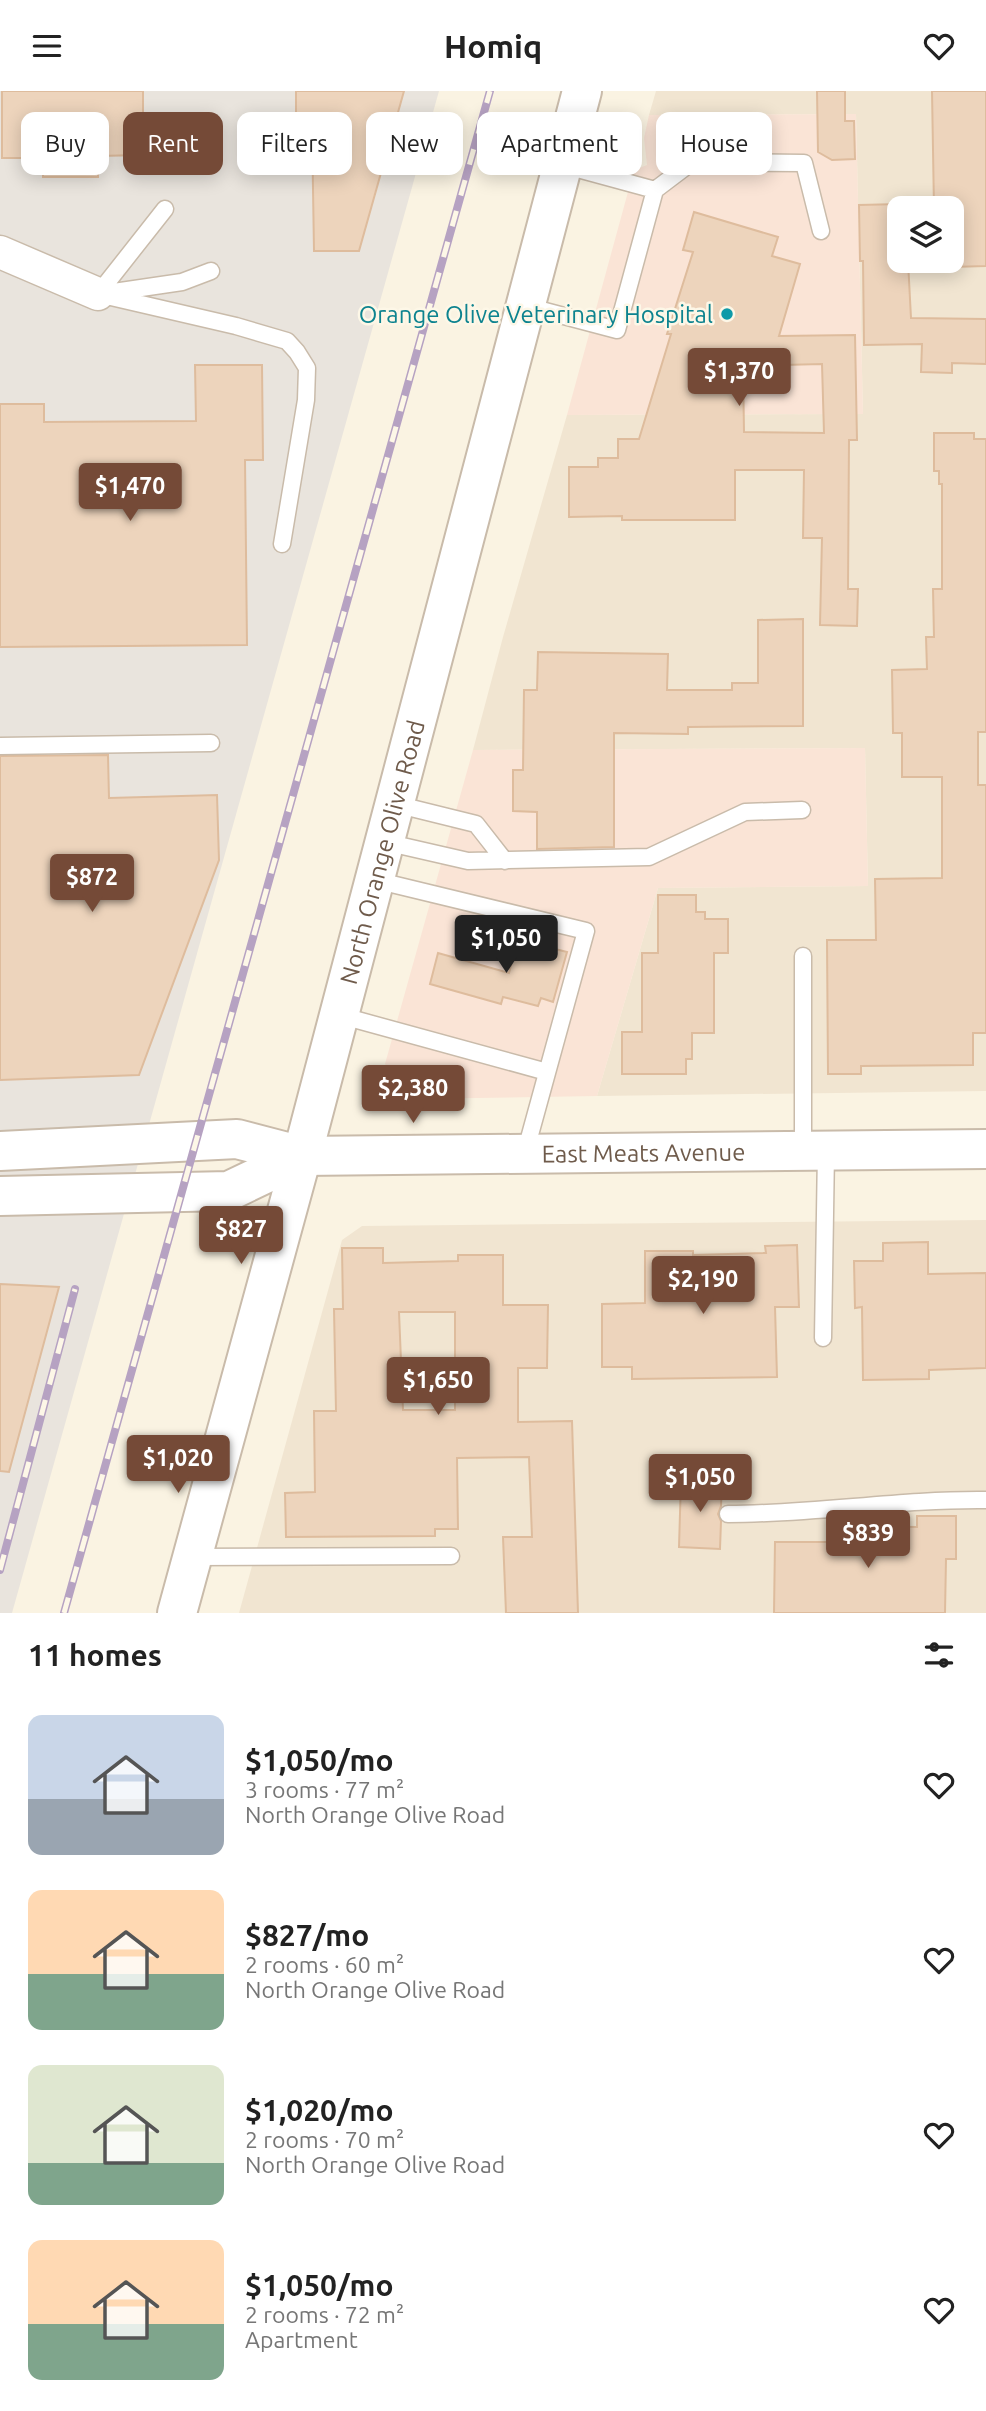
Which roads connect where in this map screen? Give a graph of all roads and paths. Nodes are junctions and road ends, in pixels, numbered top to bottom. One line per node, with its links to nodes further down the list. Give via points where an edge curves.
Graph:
1 (582, 91): 2 (street, North Orange Olive Road)
2 (577, 112)
3 (560, 175): 11 (street, North Orange Olive Road)
4 (600, 175): 5 (lane)
5 (655, 190): 7 (lane, via 692,162 804,163); 11 (lane, via 617,330)
6 (165, 209): 10 (lane)
7 (821, 231)
8 (0, 252): 10 (street)
9 (211, 271): 10 (lane, via 182,282)
10 (98, 294): 12 (lane, via 287,341 297,352 307,368 306,400)
11 (526, 306): 15 (street, North Orange Olive Road)
12 (282, 544)
13 (211, 743): 14 (lane)
14 (0, 746)
15 (395, 804): 17 (street, North Orange Olive Road); 18 (lane, via 476,824)
16 (802, 810): 18 (lane, via 745,812 649,857)
17 (385, 842): 18 (lane, via 468,861); 19 (street, North Orange Olive Road)
18 (505, 861)
19 (374, 880): 21 (street, North Orange Olive Road); 22 (lane, via 586,931)
20 (803, 956): 25 (lane)
21 (339, 1015): 22 (lane); 27 (street, North Orange Olive Road)
22 (547, 1072): 26 (lane)
23 (986, 1149): 25 (street, East Meats Avenue)
24 (0, 1151): 27 (street, East Meats Avenue, via 237,1139)
25 (814, 1151): 26 (street, East Meats Avenue); 29 (lane)
26 (525, 1153): 27 (street, East Meats Avenue)
27 (302, 1156): 28 (street, East Meats Avenue, via 229,1191); 33 (street, North Orange Olive Road)
28 (0, 1196)
29 (823, 1338)
30 (986, 1500): 31 (lane)
31 (729, 1514)
32 (451, 1556): 33 (lane)
33 (192, 1557): 34 (street, North Orange Olive Road)
34 (177, 1613)

